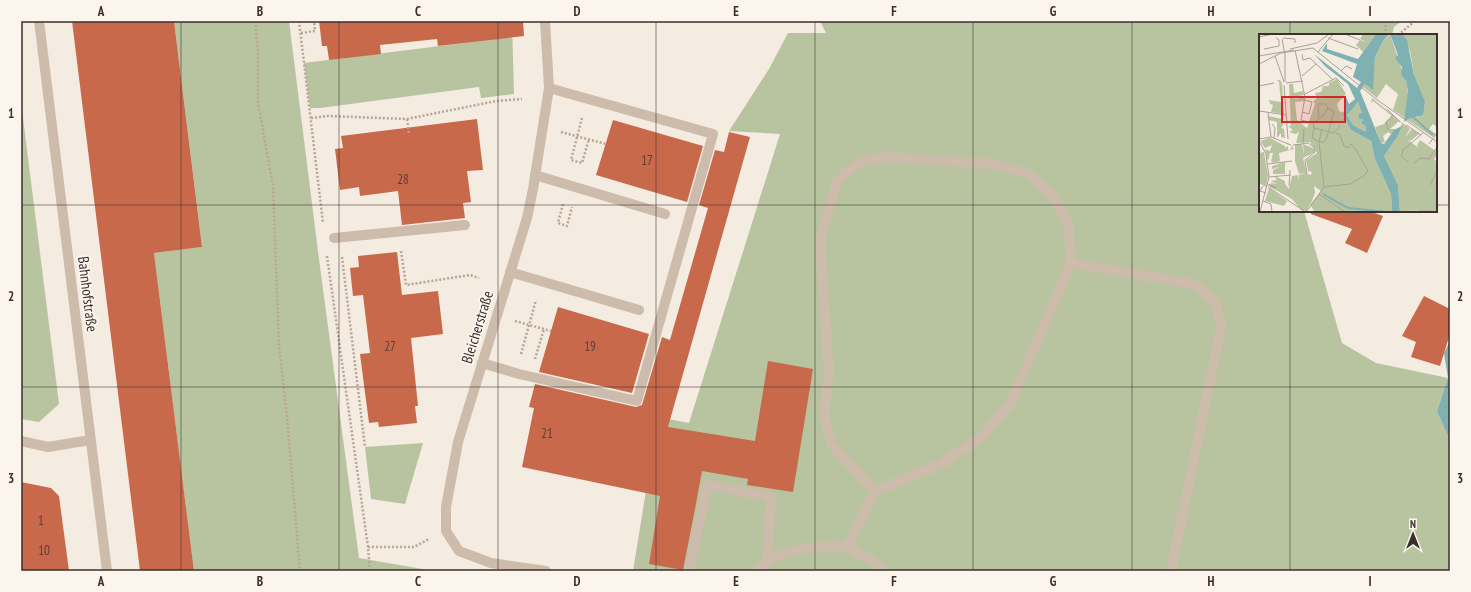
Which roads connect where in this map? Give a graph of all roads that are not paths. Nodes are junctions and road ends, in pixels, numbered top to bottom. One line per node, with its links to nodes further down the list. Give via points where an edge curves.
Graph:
1 (39, 21): 12 (street, Bahnhofstraße)
2 (545, 21): 3 (street, Bleicherstraße)
3 (549, 88): 4 (street, Bleicherstraße); 11 (street, via 713,134 637,401)
4 (535, 175): 5 (street); 9 (street, Bleicherstraße, via 527,218)
5 (665, 214)
6 (465, 225): 7 (street)
7 (337, 237)
8 (1071, 263): 14 (street, via 1010,404 981,438 939,465); 14 (street, via 1068,223 1052,194 1026,173 992,164 885,157 858,163 837,181 820,240 829,372 824,414 832,445); 22 (street, via 1194,284 1215,302 1221,327)
9 (510, 272): 10 (street); 11 (street, Bleicherstraße)
10 (639, 310)
11 (482, 363): 18 (street, Bleicherstraße, via 458,442 446,507 446,531 459,551 491,563)
12 (90, 440): 13 (street, via 48,447); 17 (street, Bahnhofstraße)
13 (21, 441)
14 (875, 491): 15 (street)
15 (848, 546): 16 (street, via 809,548 778,555); 21 (street, via 878,565)
16 (767, 563): 19 (street, via 771,498 707,485); 20 (street)
17 (107, 571)
18 (546, 571)
19 (689, 571)
20 (757, 571)
21 (882, 571)
22 (1171, 571)

